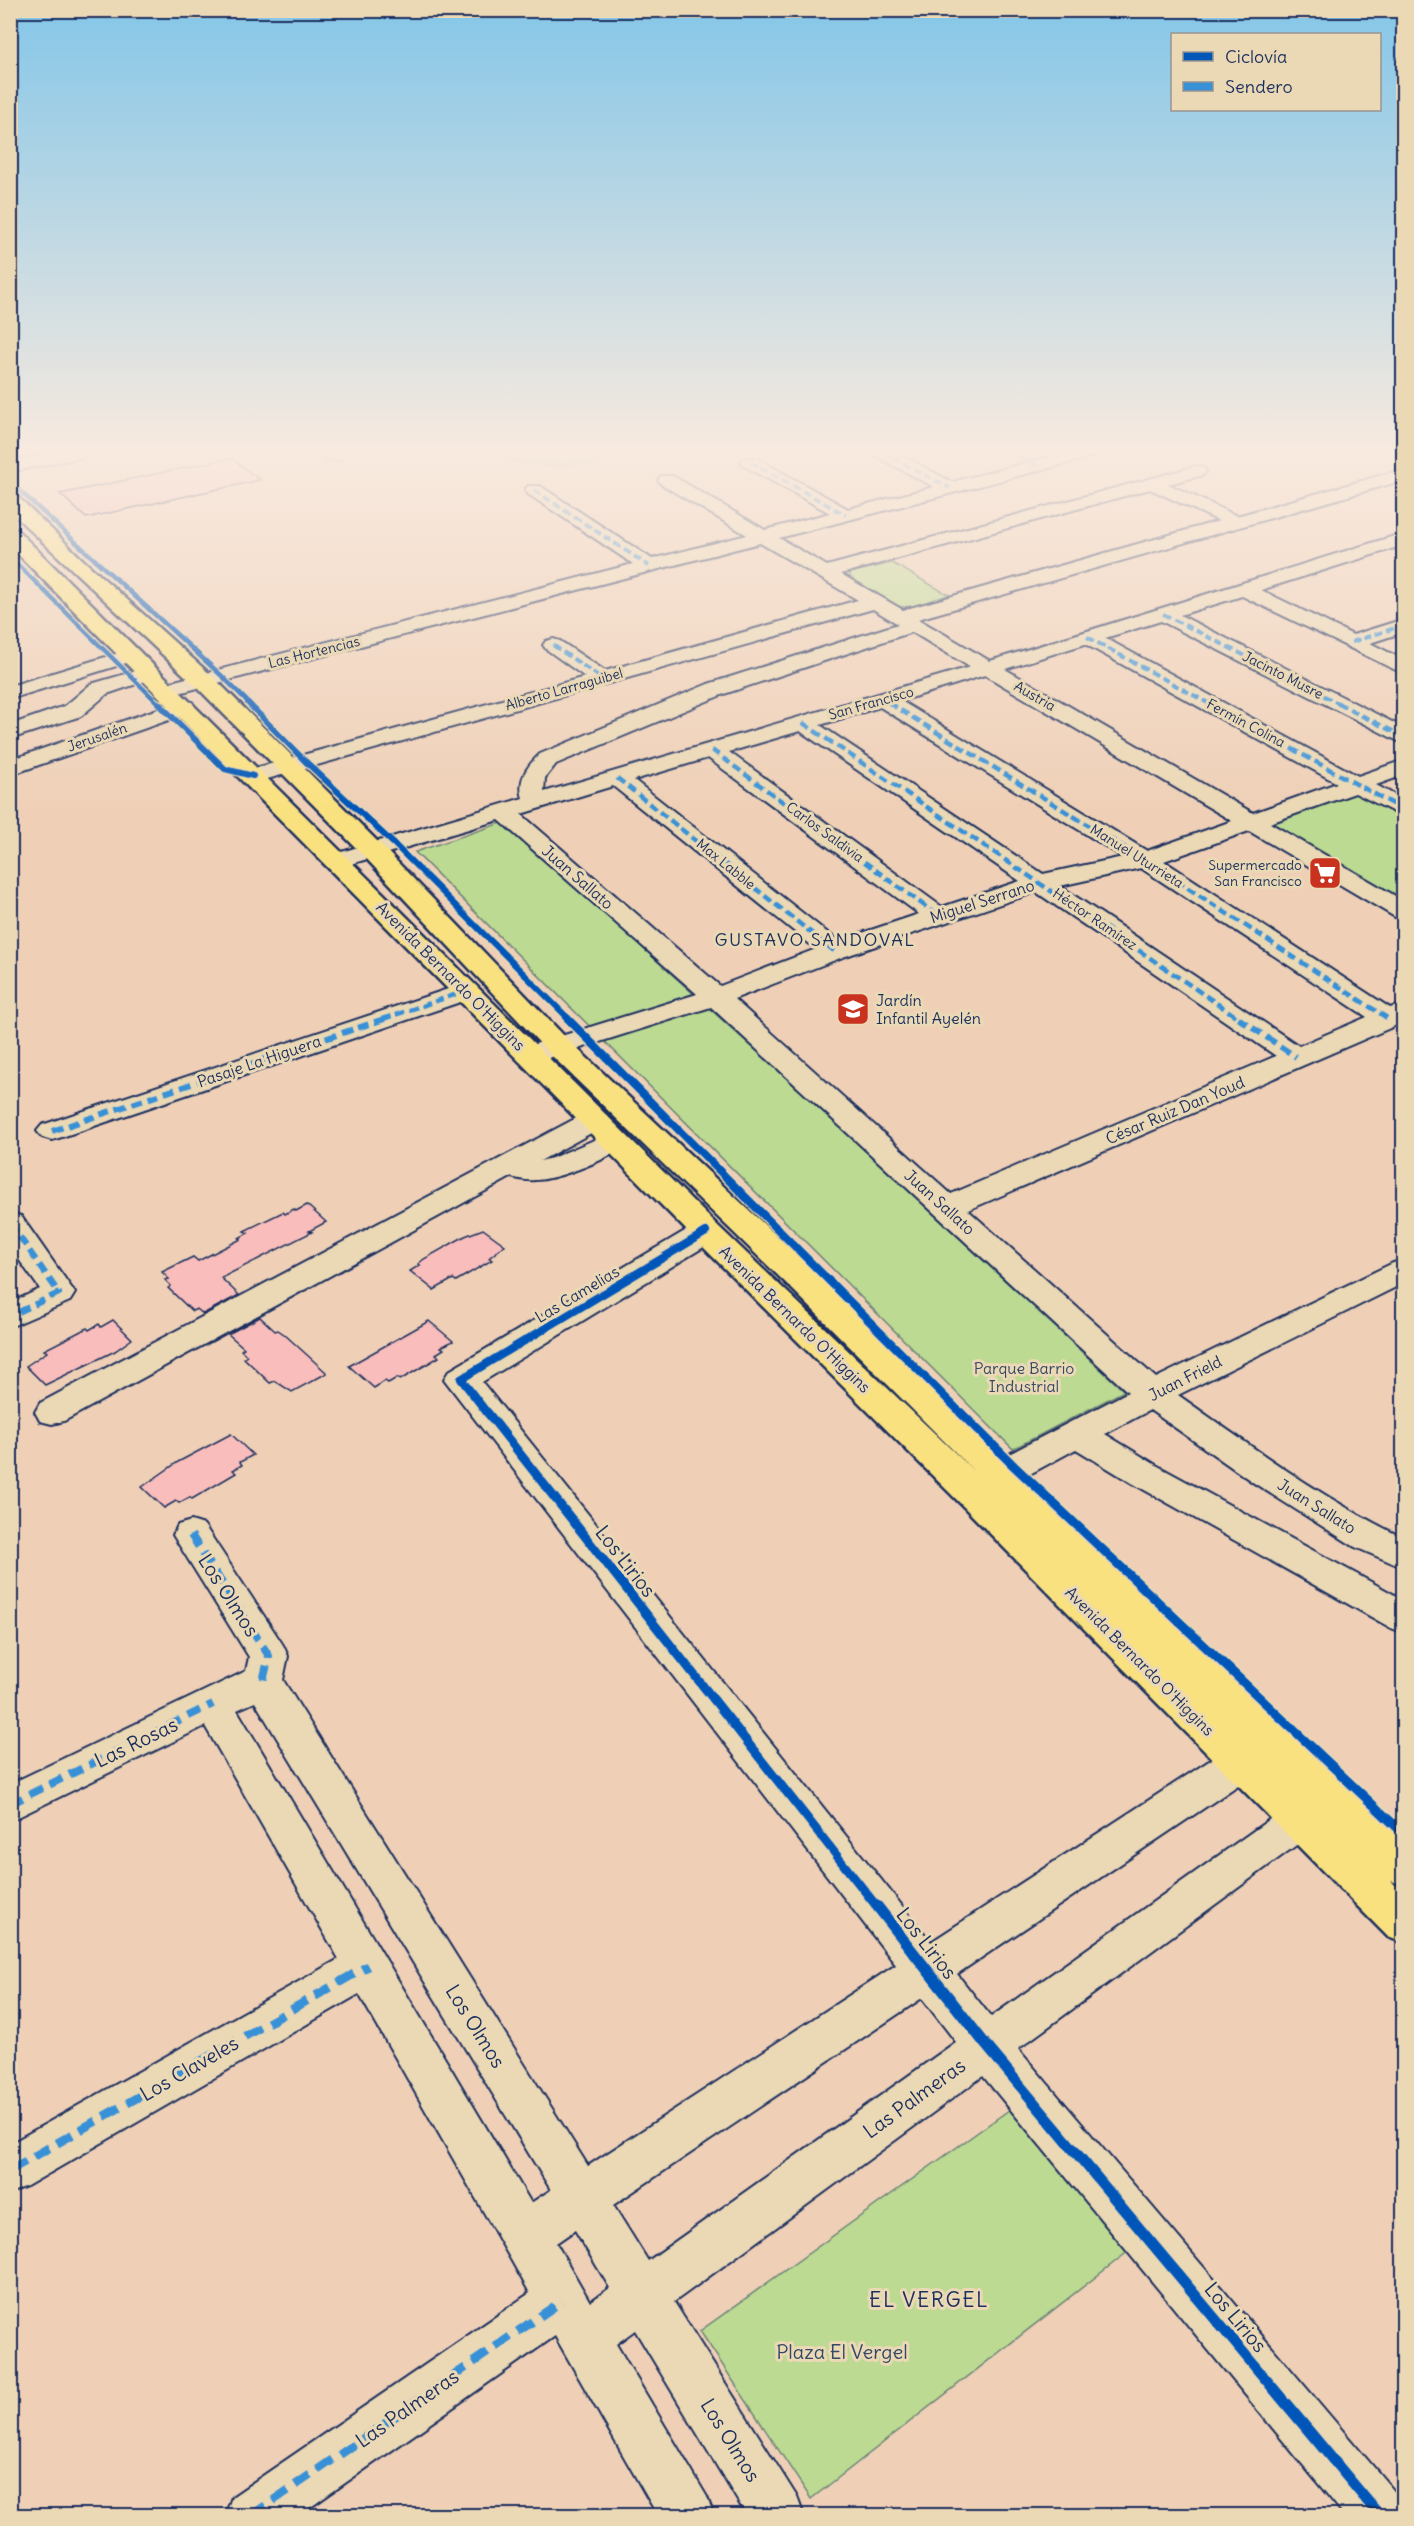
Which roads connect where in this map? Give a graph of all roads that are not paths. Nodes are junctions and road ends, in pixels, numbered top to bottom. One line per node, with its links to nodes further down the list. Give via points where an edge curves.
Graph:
1 (46, 570): 17 (main road, Avenida Bernardo O'Higgins)
2 (83, 570): 21 (main road, Avenida Bernardo O'Higgins)
3 (634, 570): 21 (street, Las Hortencias)
4 (821, 570): 8 (street, Austria)
5 (833, 570): 8 (street)
6 (1077, 570): 12 (street)
7 (1305, 570): 9 (street, San Francisco)
8 (825, 572): 10 (street, Austria)
9 (1244, 589): 11 (street, San Francisco); 15 (street)
10 (875, 602): 12 (street, Austria); 20 (street, Alberto Larraguibel)
11 (1163, 614): 14 (street, San Francisco); 27 (street, Jacinto Musre)
12 (907, 621): 18 (street, Austria); 35 (street, via 743,680 548,759 532,779)
13 (1404, 625): 15 (street)
14 (1087, 637): 18 (street, San Francisco); 34 (street, Fermín Colina)
15 (1352, 642): 19 (street)
16 (553, 645): 20 (street)
17 (132, 655): 22 (main road, Avenida Bernardo O'Higgins); 23 (street)
18 (988, 668): 24 (street, San Francisco); 38 (street, Austria)
19 (1404, 668)
20 (601, 678): 29 (street, Alberto Larraguibel)
21 (204, 681): 22 (street, Las Hortencias); 29 (main road, Avenida Bernardo O'Higgins)
22 (167, 690): 26 (street, via 99,689 73,711); 31 (street, Jerusalén); 32 (main road, Avenida Bernardo O'Higgins)
23 (10, 693)
24 (883, 699): 25 (street, San Francisco); 40 (street, Manuel Uturrieta)
25 (803, 723): 28 (street, San Francisco); 42 (street, Héctor Ramírez)
26 (10, 732)
27 (1404, 737)
28 (712, 750): 33 (street, San Francisco); 44 (street, Carlos Saldivia)
29 (288, 766): 32 (street, Alberto Larraguibel); 39 (main road, Avenida Bernardo O'Higgins)
30 (1404, 767): 34 (street, Miguel Serrano)
31 (10, 768)
32 (253, 776): 41 (main road, Avenida Bernardo O'Higgins)
33 (617, 778): 35 (street, San Francisco); 45 (street, Max Labble)
34 (1358, 783): 36 (street, Fermín Colina); 38 (street, Miguel Serrano)
35 (536, 802): 37 (street, San Francisco)
36 (1404, 810)
37 (504, 812): 39 (street, San Francisco); 47 (street, Juan Sallato)
38 (1250, 822): 40 (street, Miguel Serrano); 43 (street, Austria)
39 (372, 850): 41 (street, San Francisco); 49 (main road, Avenida Bernardo O'Higgins)
40 (1145, 860): 42 (street, Miguel Serrano); 48 (street, Manuel Uturrieta)
41 (337, 861): 46 (main road, Avenida Bernardo O'Higgins)
42 (1041, 882): 44 (street, Miguel Serrano); 51 (street, Héctor Ramírez)
43 (1404, 912)
44 (937, 915): 45 (street, Miguel Serrano)
45 (834, 951): 47 (street, Miguel Serrano)
46 (466, 990): 50 (main road, Avenida Bernardo O'Higgins); 53 (street, Pasaje La Higuera)
47 (716, 997): 49 (street, Miguel Serrano); 54 (street, Juan Sallato)
48 (1395, 1015): 51 (street, César Ruiz Dan Youd)
49 (559, 1047): 50 (street, Miguel Serrano); 63 (main road, Avenida Bernardo O'Higgins, via 805,1282)
50 (529, 1055): 52 (main road, Avenida Bernardo O'Higgins)
51 (1296, 1058): 54 (street, César Ruiz Dan Youd)
52 (604, 1130): 56 (main road, Avenida Bernardo O'Higgins); 61 (street, via 546,1171 526,1172 509,1166)
53 (52, 1131)
54 (946, 1208): 60 (street, Juan Sallato)
55 (10, 1223): 58 (street, via 59,1293)
56 (706, 1232): 59 (street, Las Camelias); 63 (main road, Avenida Bernardo O'Higgins)
57 (1404, 1270): 60 (street, Juan Frield)
58 (10, 1316)
59 (461, 1379): 75 (street, Los Lirios)
60 (1152, 1394): 62 (street, Juan Frield); 65 (street, Juan Sallato, via 1266,1474 1368,1537)
61 (52, 1412)
62 (1078, 1434): 63 (street, Juan Frield); 66 (street)
63 (984, 1482): 69 (main road, Avenida Bernardo O'Higgins)
64 (191, 1535): 67 (street, Los Olmos, via 268,1656)
65 (1404, 1554)
66 (1404, 1618)
67 (264, 1681): 68 (street, Las Rosas); 78 (street, Los Olmos)
68 (213, 1704): 70 (street, Las Rosas); 74 (street)
69 (1257, 1751): 71 (main road, Avenida Bernardo O'Higgins); 75 (street)
70 (10, 1804)
71 (1315, 1809): 72 (main road, Avenida Bernardo O'Higgins); 73 (main road, Avenida Bernardo O'Higgins); 76 (street, Las Palmeras)
72 (1404, 1866)
73 (1404, 1923)
74 (368, 1966): 77 (street, Los Claveles); 79 (street)
75 (928, 1970): 76 (street, Los Lirios); 78 (street)
76 (986, 2045): 80 (street, Las Palmeras); 85 (street, Los Lirios)
77 (10, 2170)
78 (582, 2199): 79 (street); 80 (street, Los Olmos)
79 (525, 2236): 81 (street)
80 (641, 2296): 81 (street, Las Palmeras); 84 (street, Los Olmos)
81 (573, 2319): 82 (street, Las Palmeras); 83 (street)
82 (251, 2516)
83 (688, 2516)
84 (778, 2516)
85 (1380, 2516)

